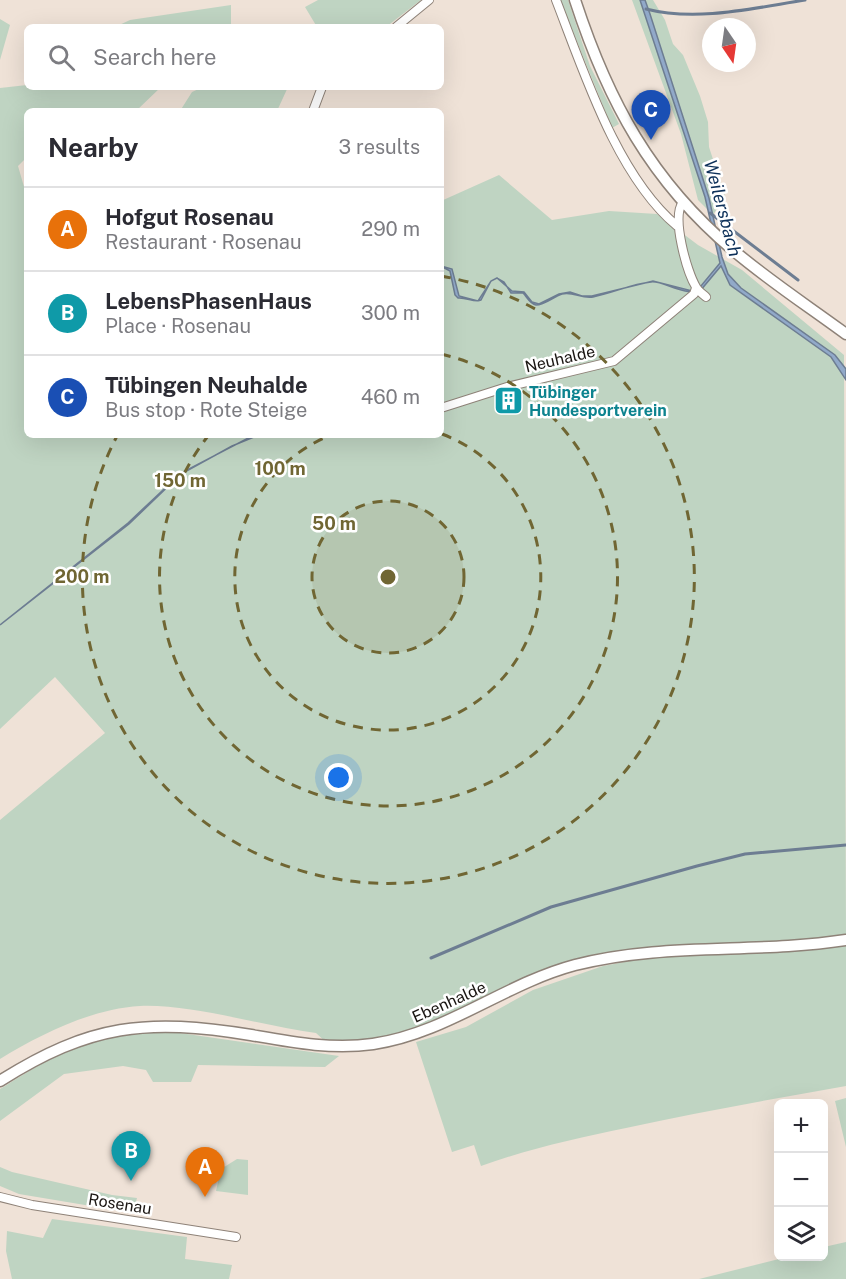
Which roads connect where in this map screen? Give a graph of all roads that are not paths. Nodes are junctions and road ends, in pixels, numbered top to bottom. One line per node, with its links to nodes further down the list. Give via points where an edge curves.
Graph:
1 (429, 0): 4 (street)
2 (556, 0): 8 (street, via 610,130 635,176 661,212)
3 (575, 0): 7 (street, via 597,64 621,114 645,154)
4 (400, 24)
5 (321, 90): 6 (street)
6 (314, 108)
7 (685, 205): 8 (street, via 677,211); 11 (street, via 744,259)
8 (677, 226): 9 (street)
9 (696, 288): 10 (street); 12 (street, Neuhalde, via 694,294 614,361)
10 (706, 297)
11 (846, 334)
12 (444, 407)
13 (846, 940): 14 (street, Ebenhalde, via 654,952 592,962 538,977 428,1031 370,1044 312,1044 182,1026 116,1029 51,1051)
14 (0, 1081)
15 (0, 1197): 16 (street, Rosenau)
16 (236, 1237)

